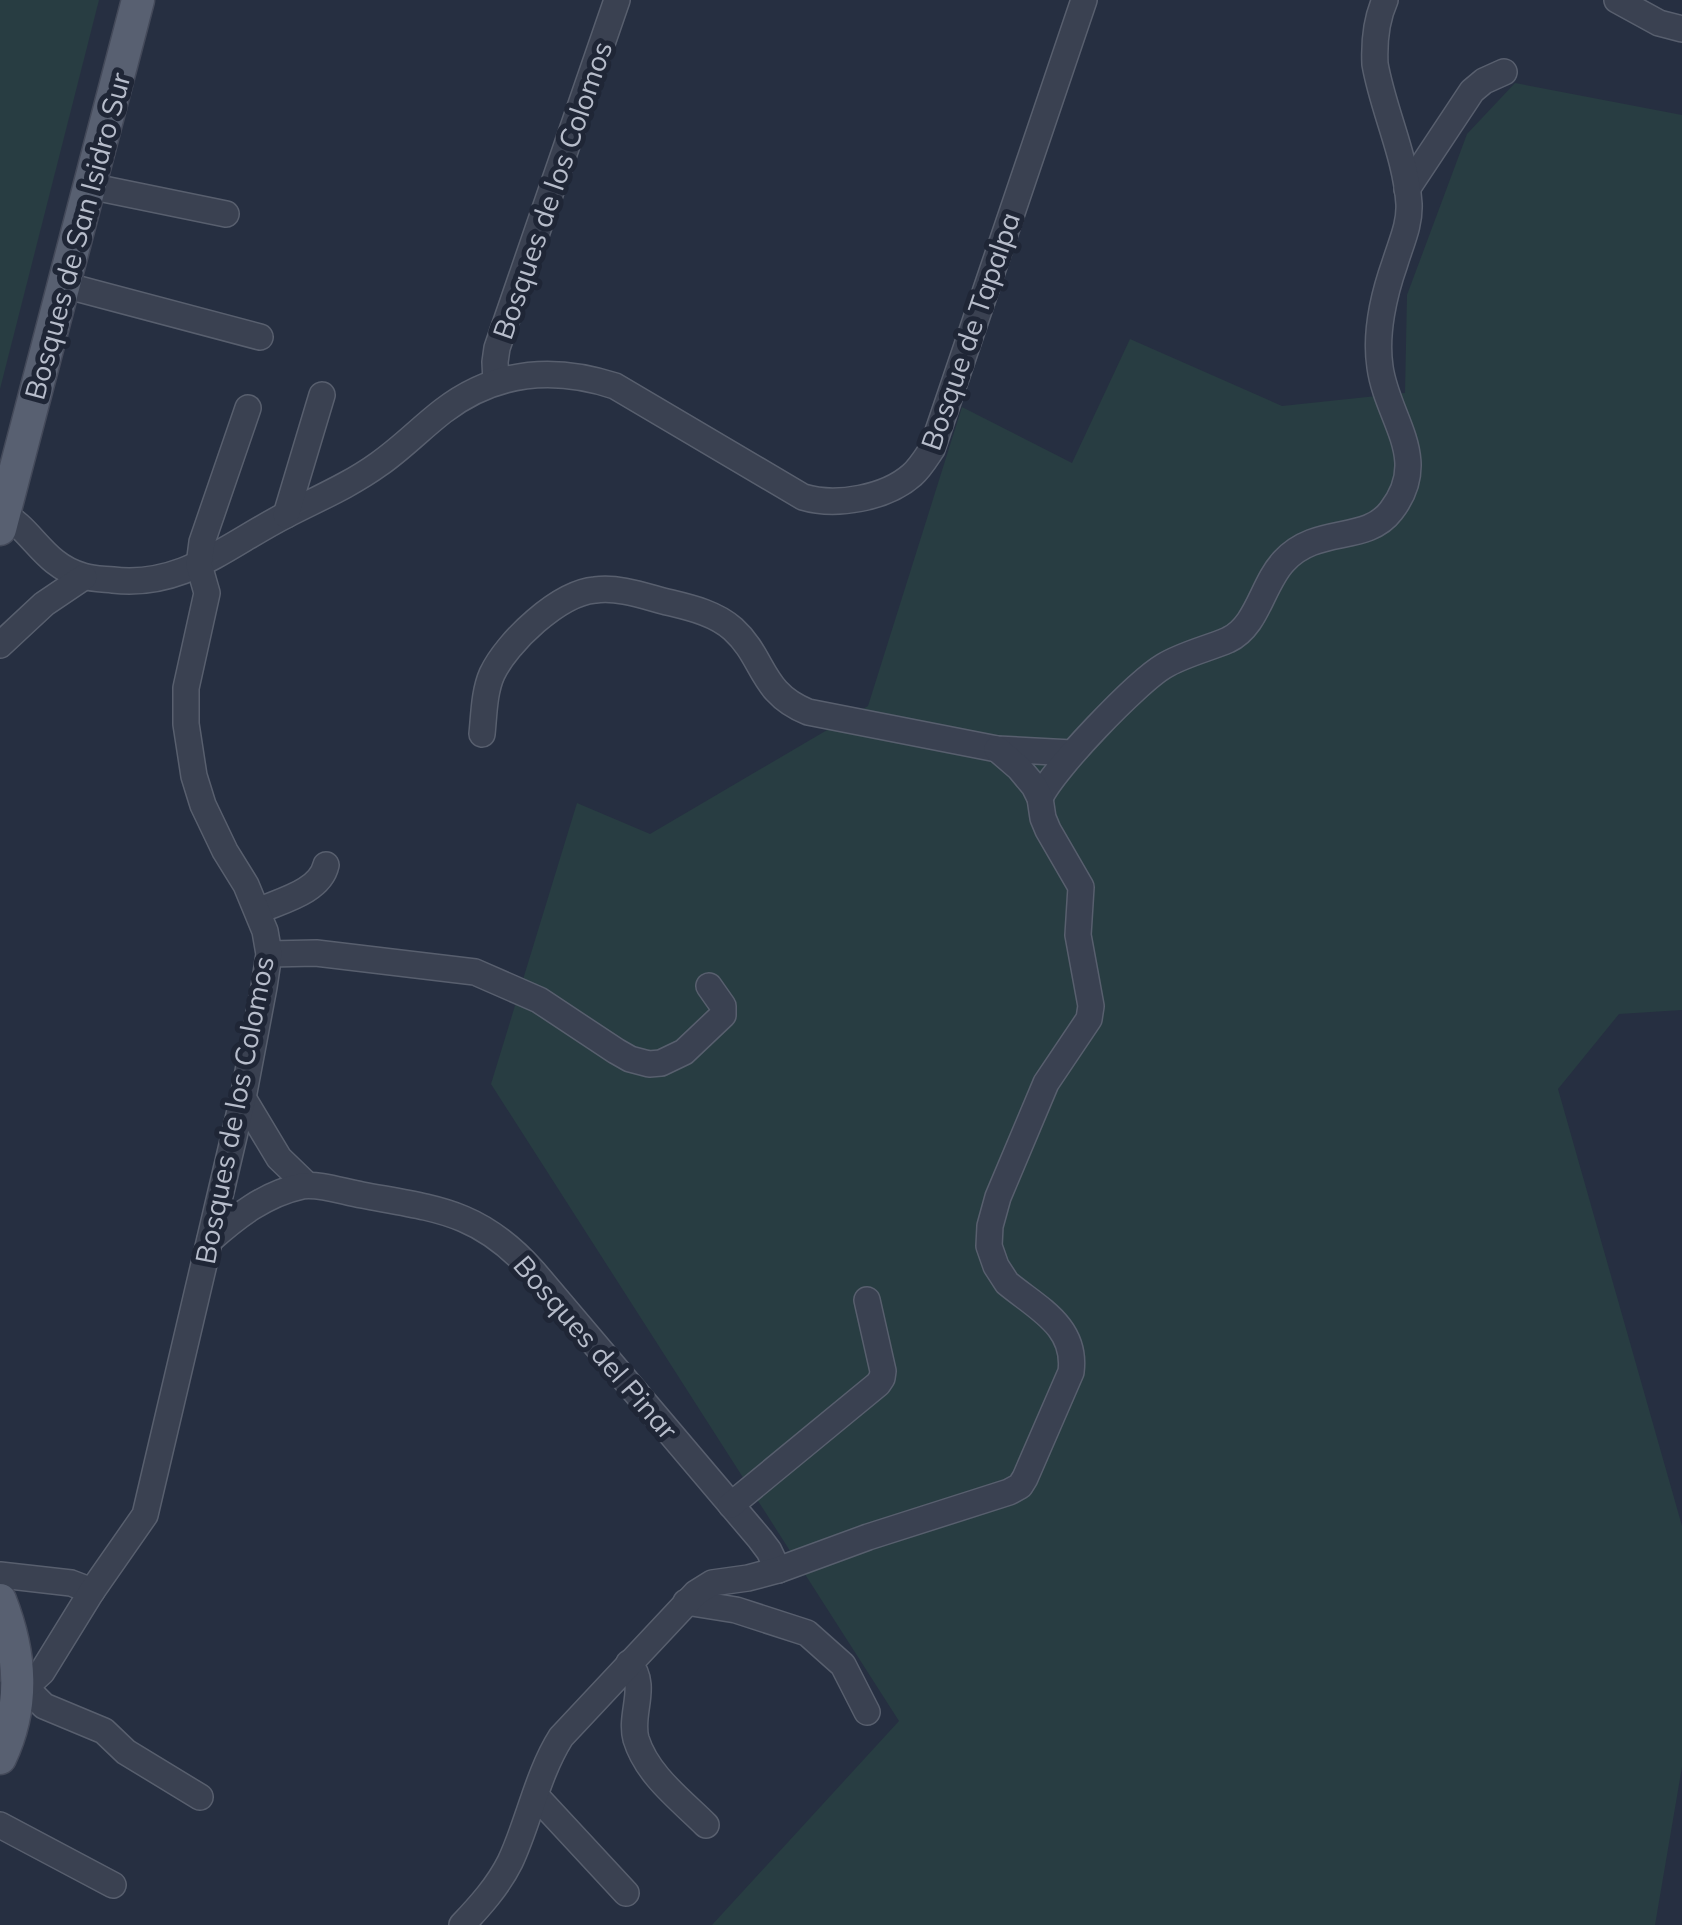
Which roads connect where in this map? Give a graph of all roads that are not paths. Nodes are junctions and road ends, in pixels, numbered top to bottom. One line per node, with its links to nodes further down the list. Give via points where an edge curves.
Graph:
1 (118, 0): 8 (main road, Bosques de San Isidro Sur)
2 (138, 0): 8 (main road, Bosques de San Isidro Sur)
3 (617, 0): 16 (street, Bosques de los Colomos, via 498,348)
4 (1084, 0): 16 (street, Bosque de Tapalpa, via 932,449 906,480 855,500 803,498 615,386 562,375)
5 (1385, 0): 11 (street, via 1375,64)
6 (1617, 0): 7 (street)
7 (1682, 29)
8 (110, 68): 10 (main road, Bosques de San Isidro Sur)
9 (1504, 72): 11 (street, via 1472,91)
10 (85, 173): 12 (street); 13 (street); 14 (main road, Bosques de San Isidro Sur); 19 (main road, Bosques de San Isidro Sur)
11 (1407, 189): 27 (street, via 1406,233 1378,346 1408,459 1391,512 1373,528 1323,537 1294,552 1274,572 1241,632 1153,673)
12 (204, 196)
13 (226, 214)
14 (64, 285): 15 (street); 21 (main road, Bosques de San Isidro Sur)
15 (260, 337)
16 (496, 382): 20 (street, Bosque de Tapalpa, via 473,390 369,471)
17 (322, 395): 20 (street)
18 (248, 408): 22 (street, Bosques de los Colomos)
19 (0, 446)
20 (286, 515): 22 (street, Bosque de Tapalpa)
21 (1, 518): 23 (street, via 10,518 52,560)
22 (199, 566): 23 (street, Bosque de Tapalpa, via 134,582); 30 (street, Bosques de los Colomos, via 207,593 186,688 189,752 214,830)
23 (84, 577): 24 (street)
24 (0, 645)
25 (482, 734): 26 (street, via 489,684 502,657 551,609 579,593 610,589 697,609 732,627 774,690 808,712)
26 (997, 749): 27 (street); 28 (street)
27 (1072, 753): 28 (street)
28 (1040, 798): 38 (street, via 1048,830 1081,887 1078,935 1091,1014 1046,1082 998,1197 988,1246 1007,1283 1056,1322 1069,1344 1072,1372 1020,1486)
29 (326, 866): 30 (street, via 317,884)
30 (258, 911): 31 (street, Bosques de los Colomos)
31 (269, 954): 32 (street, via 316,953 475,972 539,1000 648,1064 684,1052 723,1015); 33 (street, Bosques de los Colomos)
32 (709, 986)
33 (243, 1098): 34 (street, via 279,1158); 35 (street, Bosques de los Colomos)
34 (307, 1185): 35 (street, via 257,1203); 37 (street, Bosques del Pinar, via 450,1212 502,1240)
35 (210, 1240): 40 (street, Bosques de los Colomos, via 150,1500)
36 (867, 1300): 37 (street, via 882,1378)
37 (731, 1505): 38 (street, Bosques del Pinar)
38 (778, 1570): 42 (street, via 712,1583)
39 (0, 1575): 40 (street, via 71,1583)
40 (92, 1592): 45 (street, Bosques de los Colomos, via 42,1672)
41 (0, 1600): 45 (main road, via 16,1653)
42 (686, 1602): 44 (street); 46 (street, via 807,1633 842,1666)
43 (0, 1642): 45 (main road)
44 (629, 1663): 48 (street, via 561,1738); 51 (street, via 639,1680 634,1718 640,1750)
45 (11, 1695): 47 (main road, via 13,1725); 49 (street, via 104,1732)
46 (868, 1712)
47 (0, 1758)
48 (536, 1796): 53 (street); 54 (street, via 509,1864)
49 (200, 1797)
50 (0, 1824): 52 (street)
51 (706, 1825)
52 (113, 1885)
53 (626, 1893)
54 (468, 1922)

